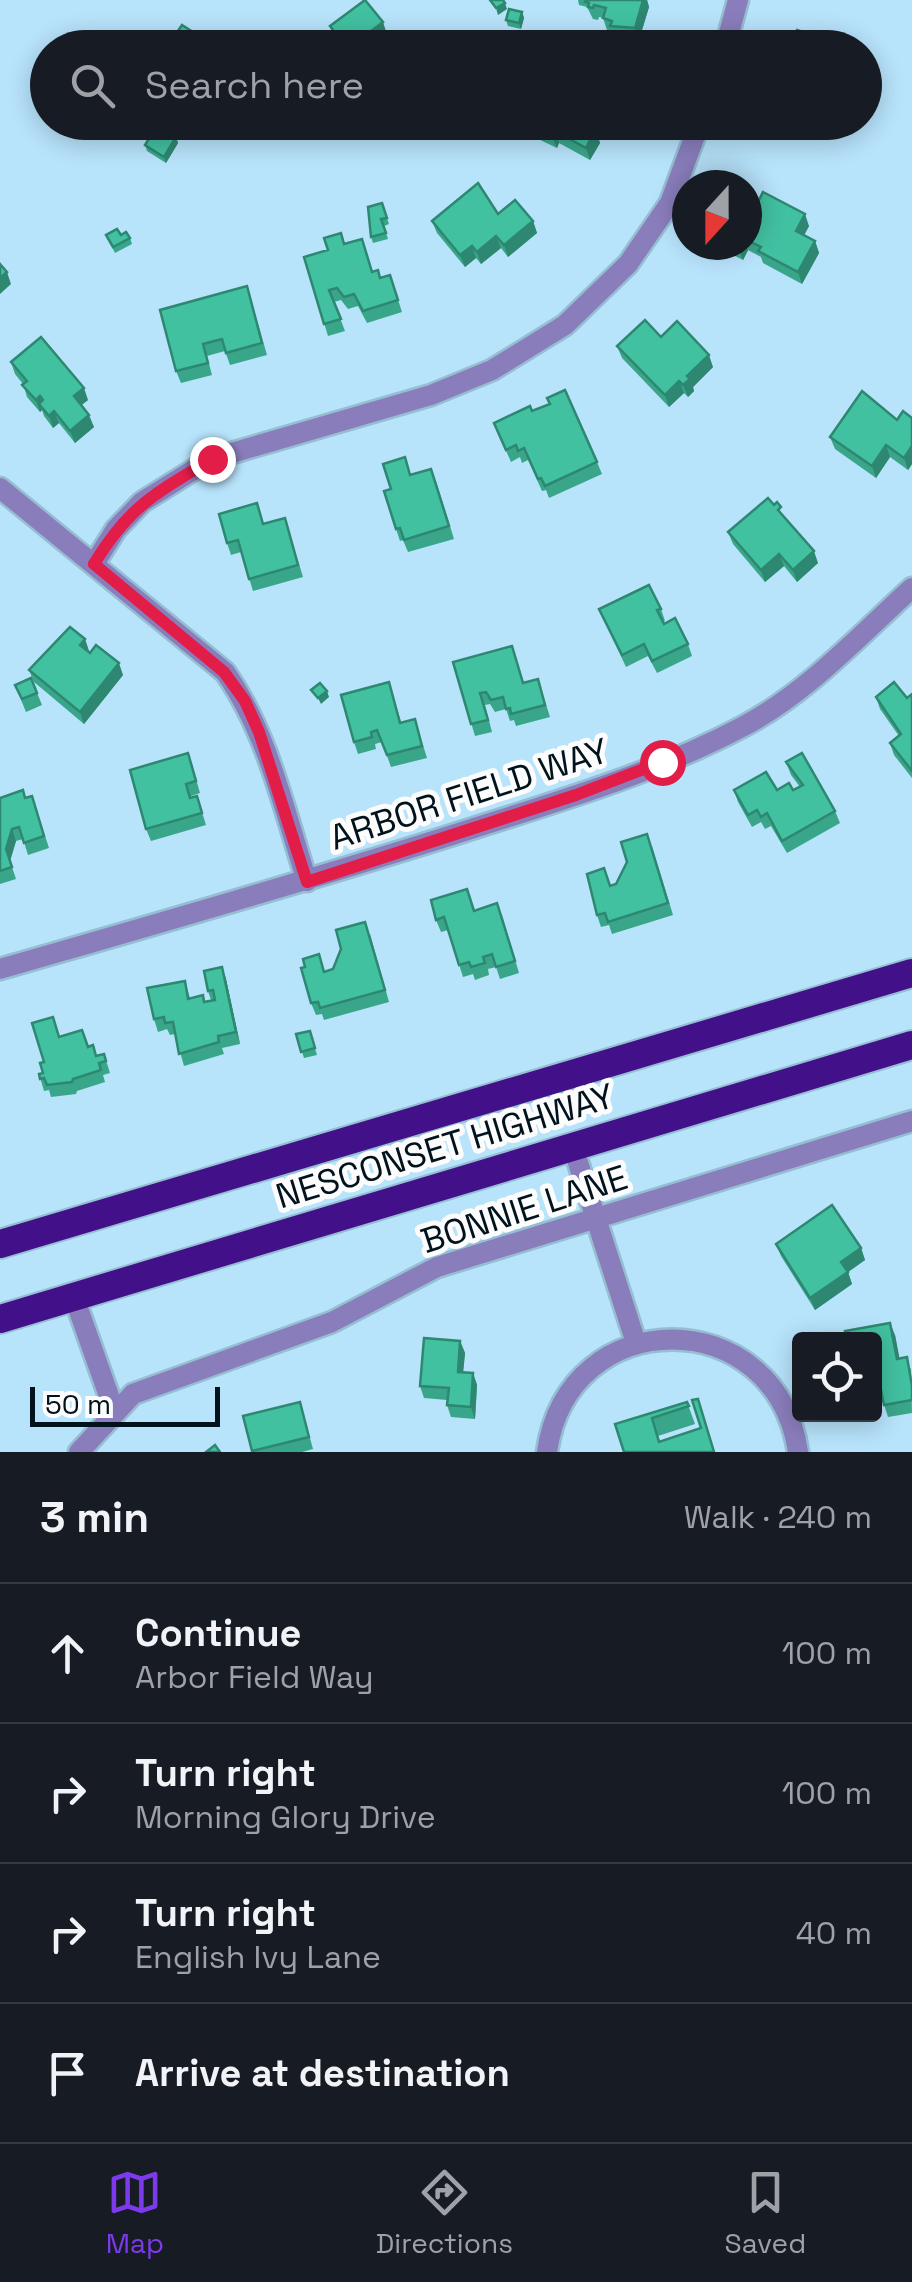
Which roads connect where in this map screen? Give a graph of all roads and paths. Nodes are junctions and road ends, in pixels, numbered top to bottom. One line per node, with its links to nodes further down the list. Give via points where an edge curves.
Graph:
1 (738, 0): 2 (street)
2 (730, 30)
3 (693, 140): 5 (street, via 670,203 628,264 565,325 492,370 430,395 212,459 142,502)
4 (0, 488): 5 (street)
5 (94, 564): 7 (street, via 224,672 245,701)
6 (912, 588): 7 (street, ARBOR FIELD WAY, via 805,684 744,726 576,795)
7 (307, 882): 8 (street, ARBOR FIELD WAY)
8 (0, 968)
9 (912, 972): 14 (highway, NESCONSET HIGHWAY)
10 (912, 1045): 12 (highway, NESCONSET HIGHWAY)
11 (912, 1121): 13 (street, BONNIE LANE)
12 (573, 1147): 13 (street); 15 (highway, NESCONSET HIGHWAY)
13 (597, 1218): 17 (street); 18 (street, BONNIE LANE, via 437,1267 332,1322 133,1394)
14 (0, 1244)
15 (74, 1297): 16 (highway, NESCONSET HIGHWAY); 18 (street)
16 (0, 1319)
17 (636, 1344): 20 (street, via 603,1359 576,1383 556,1414); 21 (street, via 691,1340 742,1359 780,1398)
18 (115, 1413): 19 (street, BONNIE LANE)
19 (79, 1452)
20 (547, 1452)
21 (798, 1452)

